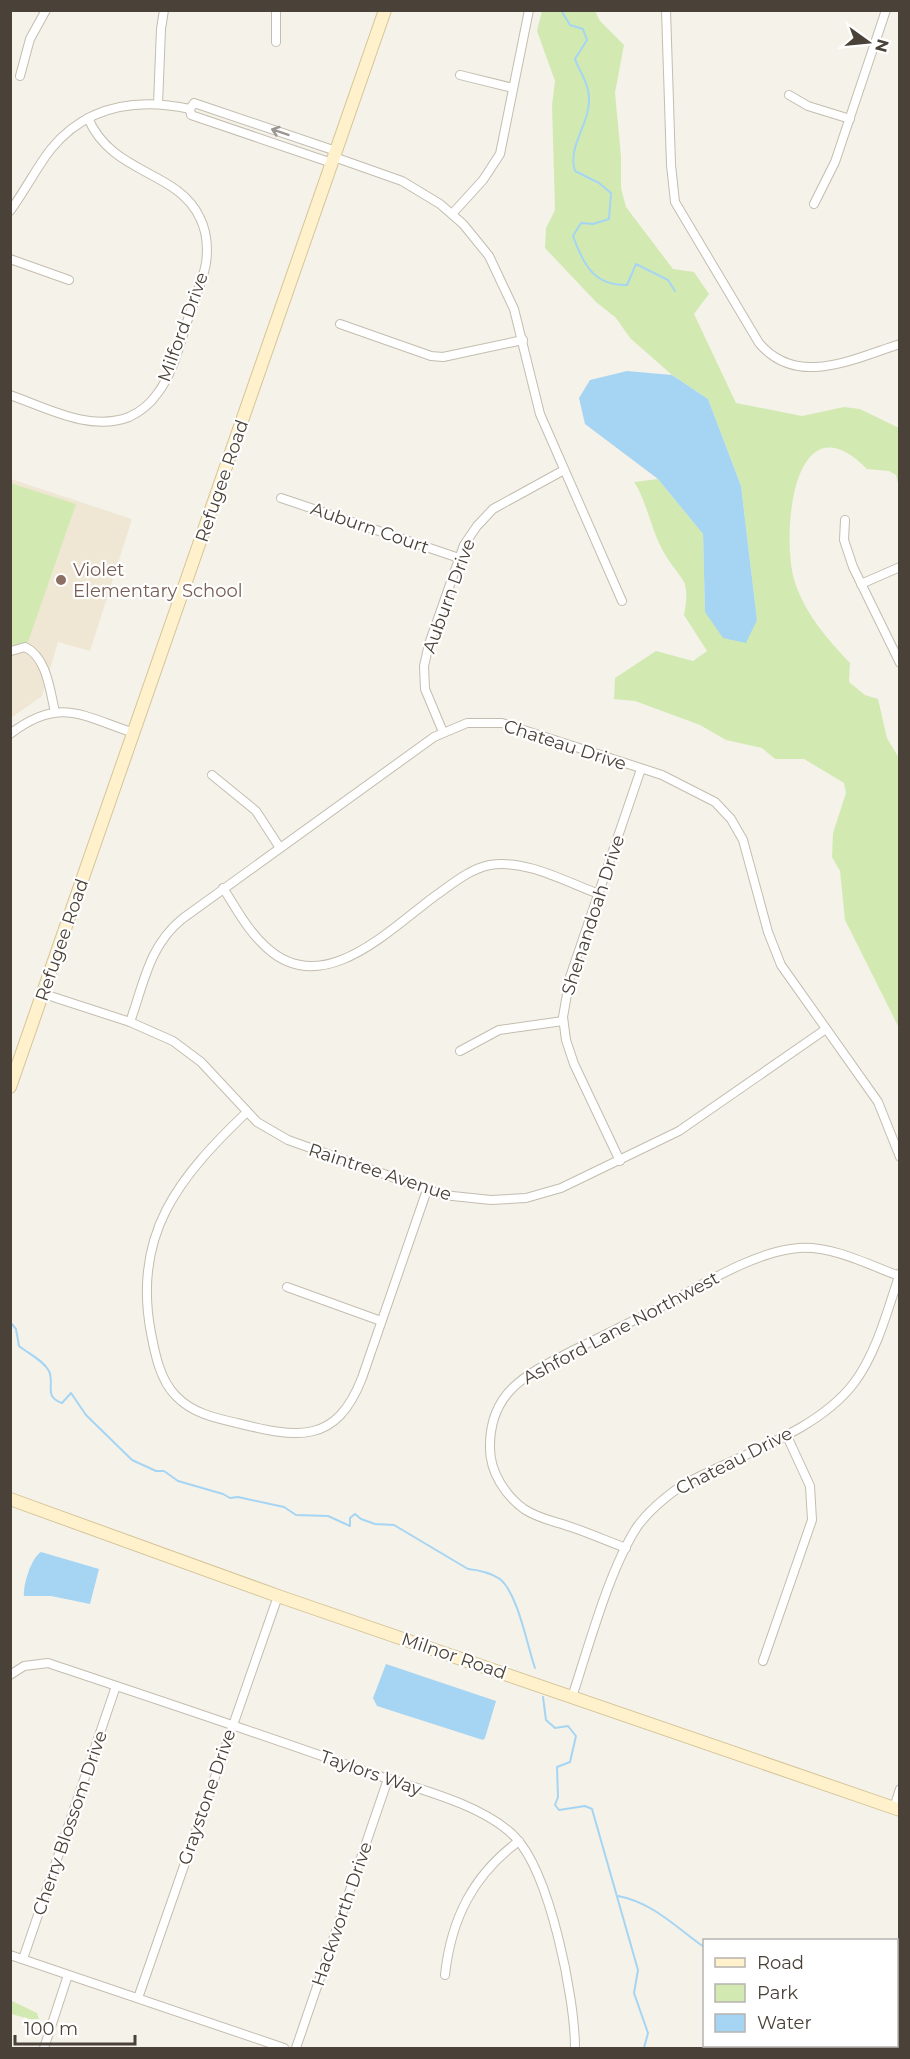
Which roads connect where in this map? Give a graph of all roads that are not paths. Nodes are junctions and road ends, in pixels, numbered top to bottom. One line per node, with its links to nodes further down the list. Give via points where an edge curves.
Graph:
1 (46, 10): 9 (street, via 30,39)
2 (164, 10): 13 (street)
3 (276, 10): 8 (street)
4 (385, 10): 17 (main road, Refugee Road)
5 (529, 10): 11 (street)
6 (666, 10): 25 (street, via 675,202 759,343 776,359 810,368 845,362)
7 (886, 10): 16 (street)
8 (276, 42)
9 (20, 75)
10 (460, 75): 11 (street)
11 (513, 88): 20 (street, via 502,148 483,180)
12 (789, 95): 16 (street, via 808,106)
13 (158, 104): 14 (street); 15 (street, via 119,106)
14 (190, 109): 17 (street, via 191,115); 17 (street, one-way to 14, via 194,103)
15 (88, 118): 19 (street, via 52,148); 26 (street, Milford Drive, via 106,148 177,191 194,207 207,240 203,275 168,375 156,395 139,411 117,420 94,422)
16 (850, 119): 18 (street, via 827,184)
17 (334, 157): 20 (street, via 402,182); 38 (main road, Refugee Road)
18 (814, 204)
19 (10, 211)
20 (452, 214): 24 (street, via 498,271)
21 (10, 259): 22 (street)
22 (69, 280)
23 (340, 324): 24 (street, via 431,356 443,357)
24 (523, 340): 27 (street, via 540,414)
25 (900, 344)
26 (10, 395)
27 (564, 470): 30 (street, Auburn Drive, via 493,509 470,535); 33 (street)
28 (281, 498): 30 (street, Auburn Court)
29 (845, 520): 32 (street, via 844,544)
30 (459, 558): 37 (street, Auburn Drive, via 424,666 425,689)
31 (900, 567): 32 (street)
32 (861, 584): 35 (street)
33 (622, 601)
34 (11, 651): 36 (street, via 25,647 35,654 47,677)
35 (900, 663)
36 (55, 712): 38 (street, via 79,714); 39 (street, via 36,717)
37 (443, 732): 40 (street, Chateau Drive, via 467,723 502,723); 42 (street, Chateau Drive)
38 (134, 733): 45 (main road, Refugee Road)
39 (10, 734)
40 (641, 769): 44 (street, Shenandoah Drive); 48 (street, Chateau Drive, via 705,795 731,819 742,840 776,955)
41 (212, 775): 42 (street, via 256,811)
42 (280, 848): 43 (street, Chateau Drive)
43 (223, 888): 44 (street, via 270,951 296,965 320,967 353,955 460,879 489,866 523,867); 47 (street, Chateau Drive, via 173,926 157,944)
44 (599, 894): 46 (street, Shenandoah Drive, via 570,977)
45 (44, 994): 47 (street, Raintree Avenue); 50 (main road, Refugee Road)
46 (563, 1021): 49 (street, via 499,1030); 53 (street, Shenandoah Drive, via 574,1065)
47 (130, 1022): 51 (street, Raintree Avenue, via 192,1053)
48 (826, 1029): 52 (street, Chateau Drive, via 878,1102); 53 (street, Raintree Avenue, via 699,1119)
49 (460, 1052)
50 (10, 1087)
51 (247, 1112): 54 (street, Raintree Avenue, via 288,1140); 57 (street, via 186,1176 154,1237 147,1272 147,1306 156,1353 169,1387 183,1403 215,1418 284,1434 319,1431 338,1418 353,1399)
52 (900, 1157)
53 (620, 1161): 54 (street, Raintree Avenue, via 561,1188 515,1199 467,1199)
54 (427, 1190): 57 (street)
55 (899, 1274): 58 (street, Chateau Drive, via 871,1353 853,1384 827,1409); 60 (street, Ashford Lane Northwest, via 832,1252 809,1248 777,1252 628,1323 515,1384 500,1403 490,1437 491,1460 506,1492 544,1520)
56 (287, 1287): 57 (street)
57 (381, 1321)
58 (786, 1434): 60 (street, Chateau Drive, via 693,1479 664,1498 638,1526); 62 (street, via 810,1486 812,1520)
59 (10, 1499): 61 (main road, Milnor Road)
60 (626, 1548): 65 (street, Chateau Drive)
61 (278, 1596): 65 (main road, Milnor Road); 66 (street, Graystone Drive)
62 (763, 1661)
63 (10, 1675): 64 (street, Taylors Way, via 24,1666 48,1664)
64 (116, 1686): 66 (street, Taylors Way); 72 (street, Cherry Blossom Drive)
65 (572, 1696): 69 (main road, Milnor Road)
66 (232, 1725): 67 (street, Taylors Way); 75 (street, Graystone Drive)
67 (388, 1779): 70 (street, Taylors Way, via 485,1814); 78 (street, Hackworth Drive)
68 (900, 1789): 69 (street)
69 (897, 1809)
70 (519, 1841): 74 (street, via 486,1868 462,1907); 79 (street, Taylors Way, via 535,1866 559,1939)
71 (10, 1955): 72 (street)
72 (23, 1959): 73 (street)
73 (68, 1975): 75 (street); 76 (street)
74 (445, 1975)
75 (138, 1998): 77 (street)
76 (44, 2049)
77 (284, 2049)
78 (296, 2049)
79 (575, 2049)

